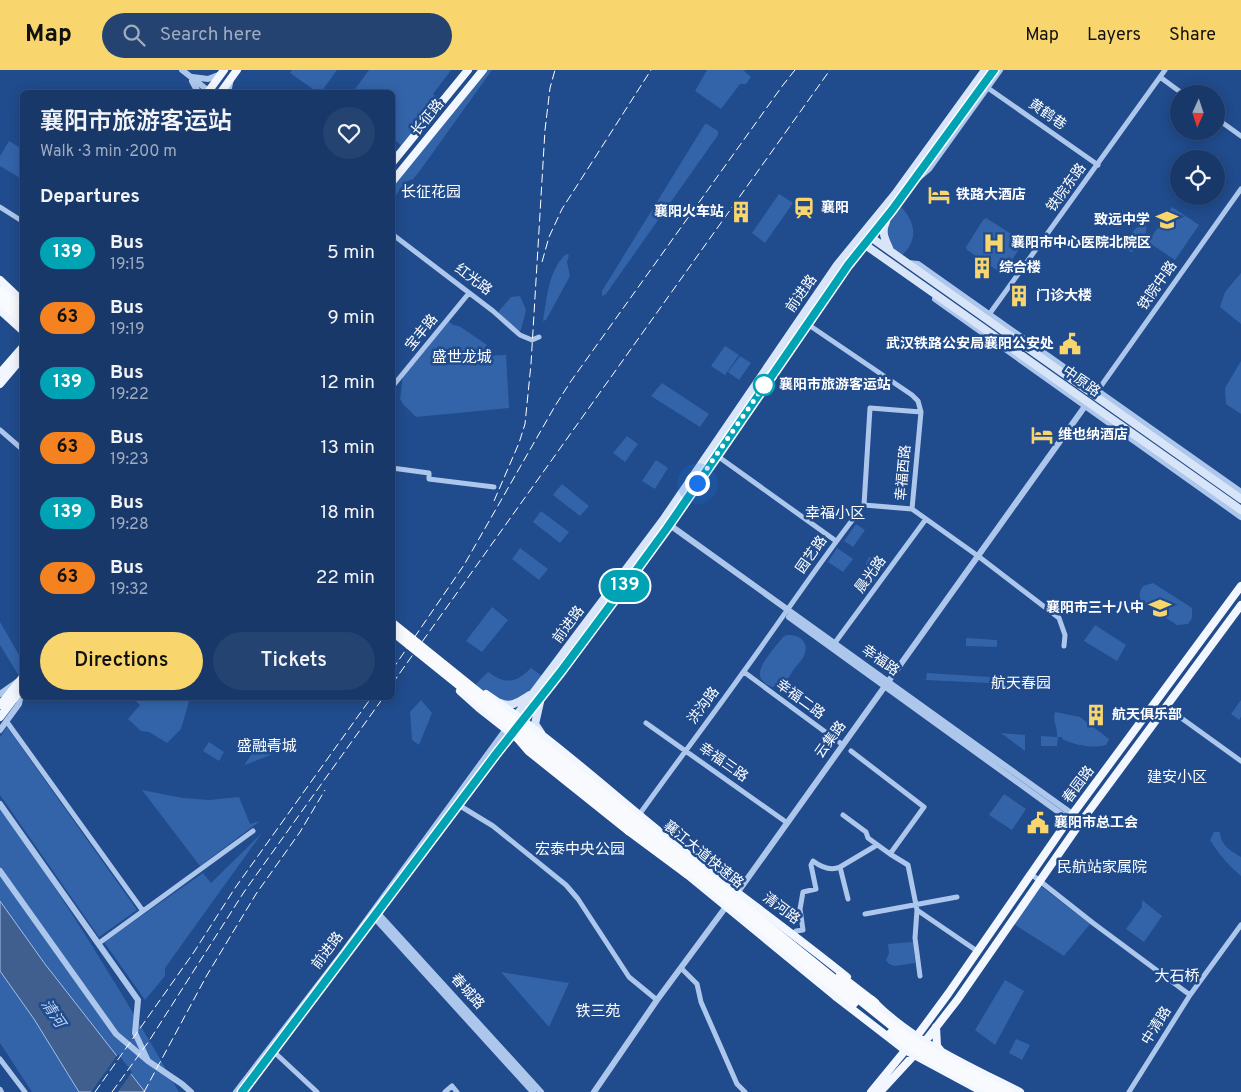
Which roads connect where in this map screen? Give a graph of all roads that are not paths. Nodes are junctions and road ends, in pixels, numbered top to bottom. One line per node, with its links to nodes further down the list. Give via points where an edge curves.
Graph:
1 (182, 70): 10 (street)
2 (237, 70): 12 (main road)
3 (468, 70): 22 (main road, 长征路)
4 (483, 70): 24 (main road, 长征路)
5 (985, 70): 29 (main road, 前进路)
6 (994, 70): 14 (main road, 前进路)
7 (1000, 70): 14 (street)
8 (1165, 70): 11 (street, 铁院东路)
9 (223, 72): 10 (street, via 208,79); 17 (main road)
10 (191, 77): 15 (street); 16 (street)
11 (1160, 77): 13 (street); 23 (street, 铁院东路)
12 (231, 79): 18 (main road); 19 (street)
13 (1171, 85)
14 (984, 86): 23 (street, 黄鹤巷); 27 (main road, 前进路)
15 (197, 90)
16 (207, 90)
17 (210, 90)
18 (223, 90)
19 (228, 90)
20 (1225, 124): 21 (street)
21 (1241, 136)
22 (395, 159)
23 (1098, 165): 44 (street, 铁院东路)
24 (395, 178)
25 (1241, 189): 54 (street, 铁院中路)
26 (0, 207): 28 (street)
27 (892, 210): 31 (main road, 前进路); 34 (main road, via 883,227)
28 (20, 220)
29 (864, 232): 31 (main road, 中原路); 32 (main road, 前进路)
30 (395, 236): 39 (street, 红光路)
31 (872, 237): 33 (main road, 前进路); 34 (main road, 中原路)
32 (858, 240): 33 (main road, 中原路); 46 (main road, 前进路, via 837,265)
33 (865, 245): 35 (main road, 中原路); 36 (main road, 前进路)
34 (890, 250): 44 (main road, 中原路)
35 (879, 254): 36 (main road, via 863,254); 55 (main road, 中原路)
36 (848, 265): 46 (main road, 前进路)
37 (0, 280): 40 (main road)
38 (0, 290): 42 (highway)
39 (470, 293): 48 (street, 红光路, via 520,336 532,340); 52 (street, 宝丰路)
40 (20, 299)
41 (0, 300): 45 (highway)
42 (20, 307)
43 (0, 310): 47 (main road)
44 (988, 317): 54 (main road, 中原路)
45 (20, 318)
46 (804, 321): 56 (street, via 912,395); 59 (main road, 前进路); 69 (main road, 前进路)
47 (20, 328)
48 (539, 337)
49 (20, 350): 51 (main road)
50 (20, 360): 53 (main road)
51 (0, 373)
52 (395, 383)
53 (0, 384)
54 (1096, 393): 62 (street); 63 (main road, 中原路)
55 (1086, 404): 66 (main road, 中原路); 67 (street); 71 (street, 云集路)
56 (922, 412): 64 (street, via 870,408); 65 (street, 幸福西路)
57 (0, 430): 58 (street)
58 (20, 447)
59 (716, 455): 69 (main road, 前进路); 70 (street)
60 (395, 468): 61 (street, via 429,474 429,479)
61 (494, 487)
62 (1241, 492)
63 (1241, 499)
64 (864, 505): 65 (street); 70 (street, 园艺路)
65 (912, 509): 68 (street, 幸福西路)
66 (1241, 510)
67 (1241, 516)
68 (926, 519): 71 (street, 幸福西路); 77 (street, 晨光路)
69 (665, 524): 74 (street, 幸福路); 85 (main road, 前进路); 86 (main road, 前进路)
70 (836, 540): 74 (street, 园艺路)
71 (978, 556): 78 (street, 幸福西路, via 1059,618 1065,635); 82 (street, 云集路)
72 (1241, 586): 107 (main road, 春园路)
73 (1241, 605): 91 (main road, 春园路)
74 (786, 612): 77 (street, 幸福路); 81 (street, 洪沟路); 82 (street, 幸福路)
75 (395, 622): 112 (highway, 襄江大道快速路, bridge)
76 (395, 633): 84 (highway, 襄江大道快速路, bridge)
77 (834, 644): 82 (street, 幸福路)
78 (1064, 646)
79 (441, 659): 89 (main road, 清河路)
80 (433, 668): 97 (main road)
81 (744, 672): 99 (street, 幸福二路); 100 (street, 洪沟路)
82 (885, 684): 99 (street, 云集路); 107 (street, 幸福路)
83 (20, 686): 87 (main road)
84 (460, 686): 116 (highway, bridge, via 529,751); 163 (highway, 襄江大道快速路, bridge, via 906,1044)
85 (534, 692): 89 (main road, via 514,705 504,705); 92 (main road, 前进路)
86 (543, 695): 94 (main road, 前进路); 98 (main road, via 535,724)
87 (7, 696): 90 (main road); 93 (main road)
88 (20, 697): 93 (street, via 19,704)
89 (490, 697): 92 (main road, 清河路)
90 (0, 705)
91 (1166, 707): 102 (street); 109 (main road, 春园路)
92 (516, 715): 94 (main road, 清河路); 97 (main road, 前进路)
93 (3, 719): 96 (street); 124 (street)
94 (524, 720): 97 (main road, 前进路); 98 (main road, 清河路)
95 (646, 723): 100 (street, 幸福三路)
96 (0, 730)
97 (509, 732): 103 (street, 前进路); 116 (main road)
98 (543, 737): 105 (main road, 清河路)
99 (843, 745): 108 (street, 云集路)
100 (685, 751): 105 (street, 洪沟路); 108 (street, 幸福三路)
101 (851, 751): 113 (street, via 924,807)
102 (1241, 761)
103 (457, 803): 125 (street, 前进路); 134 (street, via 493,826 566,885 629,977)
104 (0, 804): 129 (street)
105 (639, 815): 119 (main road, 清河路)
106 (843, 815): 111 (street)
107 (1071, 817): 109 (street, 幸福路); 117 (main road, 春园路)
108 (786, 822): 119 (street, 云集路)
109 (1080, 823): 118 (main road, 春园路)
110 (253, 831): 124 (street)
111 (878, 845): 113 (street); 114 (street)
112 (678, 852): 135 (highway, bridge, via 747,901); 164 (highway, 襄江大道快速路, bridge, via 901,1033)
113 (890, 854): 123 (street, via 908,865)
114 (840, 867): 121 (street); 128 (street, via 828,868 813,861 810,865 816,889 803,892 800,909 803,930)
115 (0, 871): 146 (street, via 116,1034)
116 (687, 874): 122 (main road)
117 (1031, 874): 118 (street); 130 (main road, 春园路)
118 (1040, 881): 133 (street); 137 (main road, 春园路)
119 (737, 892): 122 (street, 云集路); 135 (main road, 清河路, via 792,932)
120 (957, 897): 123 (street)
121 (848, 900)
122 (726, 907): 131 (street, 云集路); 139 (main road)
123 (916, 907): 126 (street); 130 (street); 132 (street, via 915,938)
124 (143, 911): 129 (street)
125 (374, 913): 142 (street, 前进路); 151 (street, 前进路); 156 (street, 春城路); 157 (street, 春城路)
126 (865, 914)
127 (1241, 925): 133 (street, 中清路)
128 (796, 932)
129 (98, 943): 146 (street, via 138,1000 136,1033)
130 (977, 952): 136 (main road, 春园路)
131 (682, 968): 134 (street, 云集路); 159 (street, via 697,984 701,1002 737,1084)
132 (920, 976)
133 (1190, 995): 166 (street, 中清路)
134 (657, 1000): 158 (street, 云集路)
135 (877, 1004): 136 (main road, via 913,1027); 138 (main road, 清河路)
136 (935, 1010): 138 (main road, 春园路)
137 (936, 1026): 140 (main road, 春园路); 143 (main road, via 937,1046)
138 (917, 1036): 140 (main road, 清河路); 141 (main road, 春园路)
139 (890, 1039): 141 (main road); 148 (main road, via 896,1047)
140 (925, 1041): 143 (main road, 清河路); 144 (main road, 春园路)
141 (905, 1050): 144 (main road); 148 (main road, 春园路)
142 (274, 1051): 152 (street, 前进路); 153 (street)
143 (943, 1053): 165 (main road, 清河路)
144 (914, 1056): 147 (main road); 148 (main road, 春园路)
145 (0, 1059): 149 (street)
146 (148, 1061): 150 (street)
147 (928, 1063): 148 (main road); 162 (main road)
148 (900, 1064): 160 (main road); 161 (main road)
149 (25, 1092)
150 (191, 1092)
151 (236, 1092)
152 (242, 1092)
153 (317, 1092)
154 (445, 1092): 155 (street, via 452,1086)
155 (458, 1092)
156 (533, 1092)
157 (541, 1092)
158 (594, 1092)
159 (745, 1092)
160 (871, 1092)
161 (880, 1092)
162 (983, 1092)
163 (994, 1092)
164 (1008, 1092)
165 (1020, 1092)
166 (1129, 1092)

